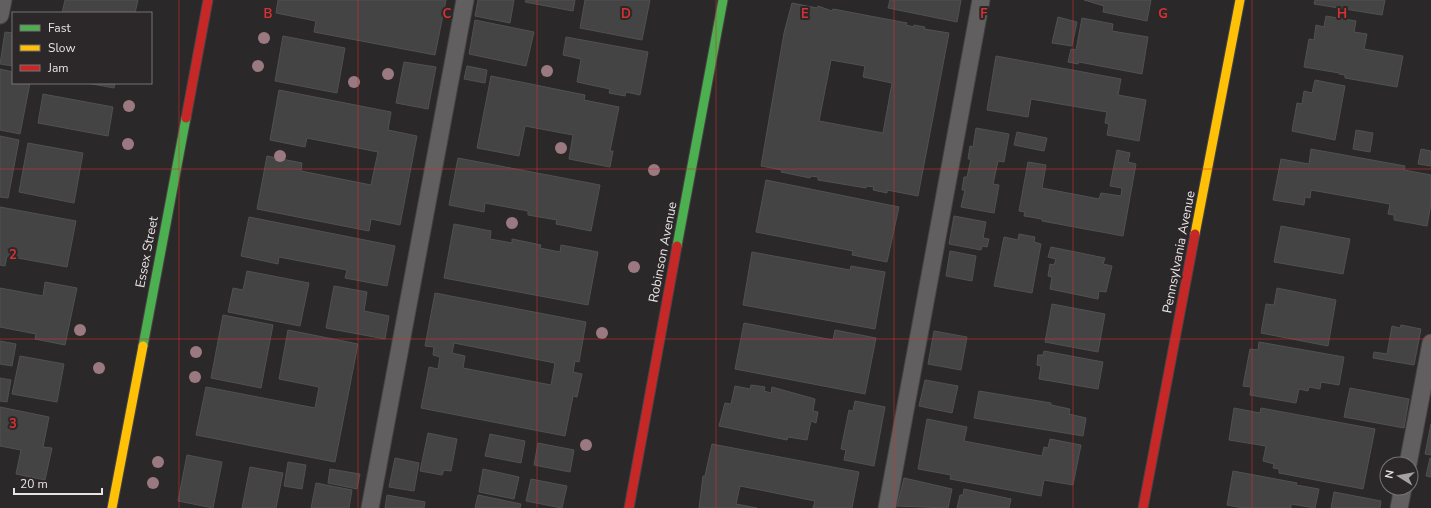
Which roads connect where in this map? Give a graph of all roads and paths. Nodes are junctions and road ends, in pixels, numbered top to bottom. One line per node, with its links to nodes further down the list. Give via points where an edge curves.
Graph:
1 (3, 0): 7 (lane)
2 (208, 0): 11 (street, Essex Street)
3 (465, 0): 12 (lane)
4 (723, 0): 13 (street, Robinson Avenue)
5 (980, 0): 14 (lane)
6 (1240, 0): 15 (street, Pennsylvania Avenue)
7 (0, 15)
8 (1431, 343): 9 (lane)
9 (1410, 456)
10 (1401, 496): 16 (lane)
11 (112, 508)
12 (370, 508)
13 (629, 508)
14 (887, 508)
15 (1143, 508)
16 (1399, 508)

